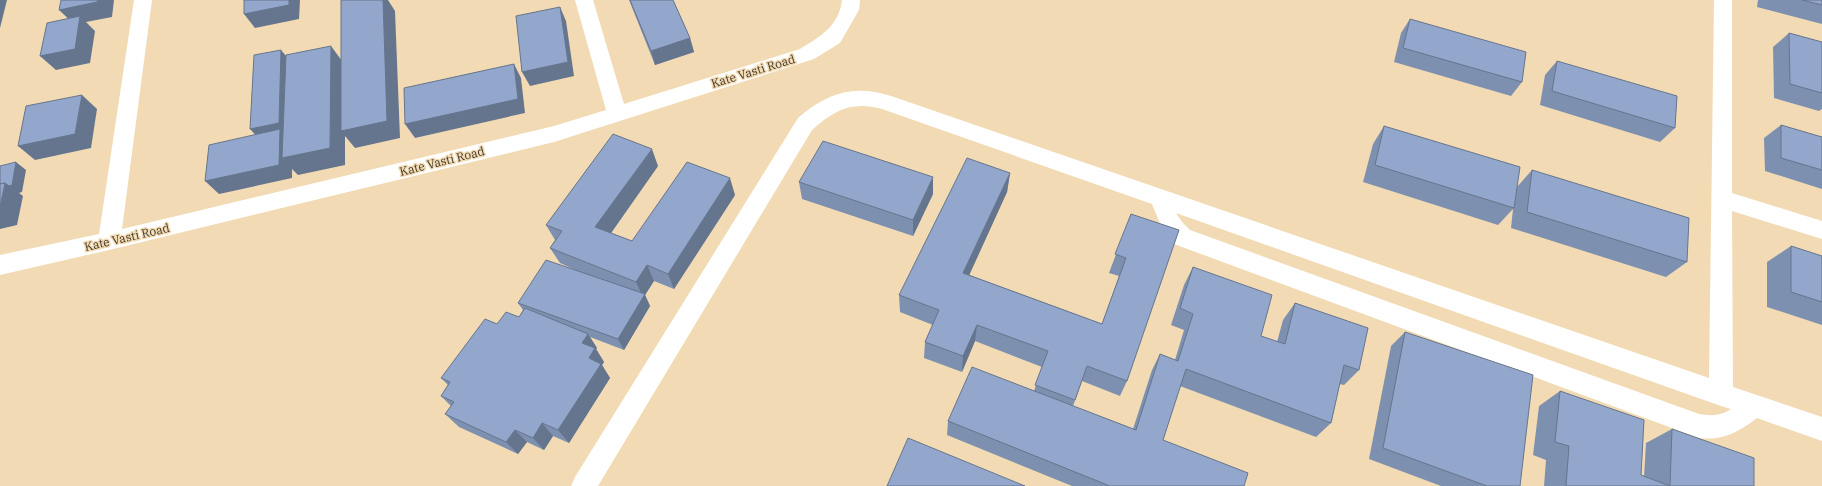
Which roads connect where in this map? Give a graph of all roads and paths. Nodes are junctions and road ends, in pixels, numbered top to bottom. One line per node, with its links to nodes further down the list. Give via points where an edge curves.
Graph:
1 (143, 0): 9 (street)
2 (584, 0): 5 (street)
3 (851, 0): 5 (street, Kate Vasti Road, via 850,10 833,38 807,54)
4 (1723, 0): 7 (street)
5 (616, 114): 9 (street, Kate Vasti Road, via 554,134)
6 (1160, 198): 11 (street); 12 (street, via 1169,223 1182,237 1698,426 1713,429 1726,426); 14 (street, via 884,102 859,97 823,108 805,124)
7 (1721, 199): 8 (street); 11 (street)
8 (1822, 230)
9 (109, 241): 10 (street, Kate Vasti Road)
10 (0, 265)
11 (1721, 395): 12 (street)
12 (1754, 406): 13 (street)
13 (1822, 429)
14 (584, 486)

